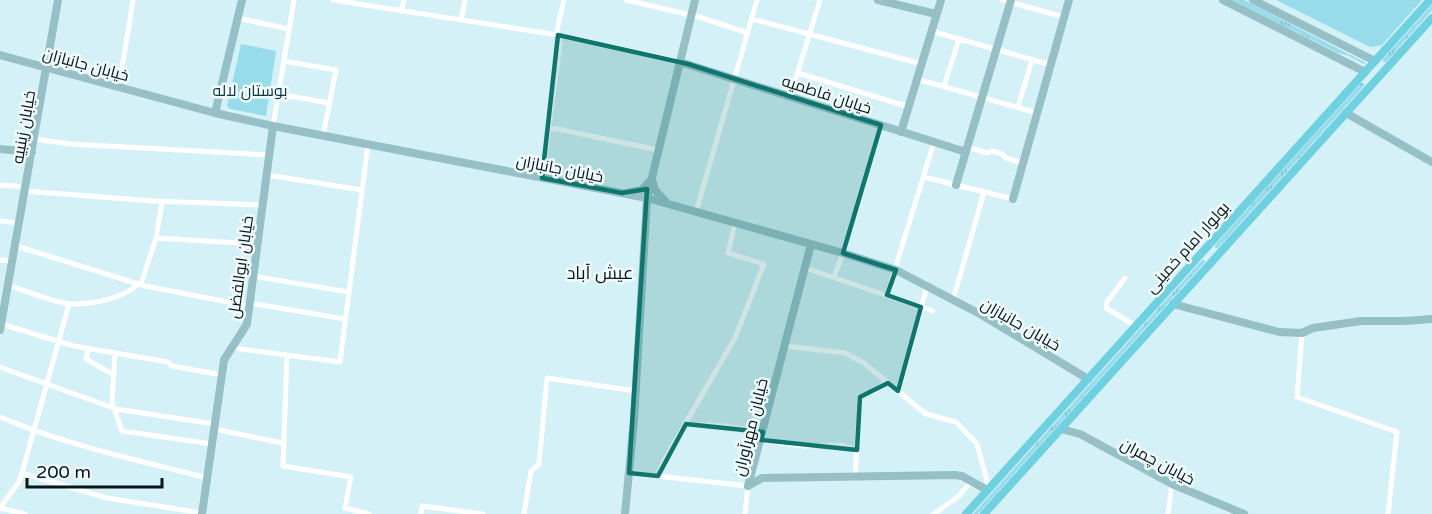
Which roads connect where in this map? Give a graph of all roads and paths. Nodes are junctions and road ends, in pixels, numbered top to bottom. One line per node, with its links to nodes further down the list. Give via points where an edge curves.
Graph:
1 (58, 0): 42 (street, خیابان زینبیه)
2 (133, 0): 48 (street)
3 (242, 0): 24 (street)
4 (294, 0): 28 (street)
5 (333, 0): 20 (street)
6 (404, 0): 20 (street)
7 (465, 0): 27 (street)
8 (564, 0): 32 (street)
9 (626, 0): 22 (street)
10 (695, 0): 22 (street)
11 (757, 0): 26 (street)
12 (820, 0): 31 (street)
13 (878, 0): 21 (street)
14 (940, 0): 21 (street)
15 (1069, 0): 23 (street)
16 (1223, 0): 43 (street)
17 (1253, 0): 43 (street)
18 (1430, 0): 43 (main road, بولوار امام خمینی)
19 (1008, 1): 23 (street); 34 (street)
20 (401, 11): 27 (street)
21 (936, 14): 29 (street)
22 (692, 15): 30 (street); 38 (street)
23 (1064, 17): 40 (street)
24 (237, 18): 28 (street); 56 (street)
25 (1432, 18): 41 (main road, بولوار امام خمینی)
26 (752, 19): 30 (street); 31 (street)
27 (461, 21): 32 (street)
28 (289, 28): 37 (street)
29 (931, 31): 33 (street); 39 (street)
30 (748, 33): 45 (street)
31 (810, 34): 39 (street); 44 (street)
32 (558, 35): 38 (street); 60 (street)
33 (959, 39): 34 (street); 47 (street)
34 (996, 50): 36 (street); 51 (street)
35 (0, 56): 42 (street, خیابان جانبازان)
36 (1032, 60): 40 (street); 54 (street)
37 (284, 61): 49 (street); 52 (street, via 336,70)
38 (680, 62): 45 (street, خیابان فاطمیه); 68 (street)
39 (922, 64): 46 (street)
40 (1051, 65): 57 (street)
41 (1388, 67): 43 (main road); 55 (main road, بولوار امام خمینی)
42 (46, 68): 48 (street, خیابان جانبازان); 63 (street, خیابان زینبیه)
43 (1369, 72): 65 (main road); 97 (main road, بولوار امام خمینی)
44 (798, 73): 50 (street); 53 (street)
45 (734, 79): 50 (street, خیابان فاطمیه); 89 (street)
46 (917, 79): 47 (street); 53 (street)
47 (944, 86): 51 (street)
48 (119, 87): 56 (street, خیابان جانبازان)
49 (278, 94): 52 (street); 59 (street)
50 (790, 97): 58 (street, خیابان فاطمیه)
51 (982, 97): 54 (street); 69 (street)
52 (329, 103): 62 (street)
53 (909, 107): 61 (street)
54 (1018, 107): 57 (street)
55 (1346, 112): 65 (main road, بولوار امام خمینی); 72 (street)
56 (215, 113): 59 (street, خیابان جانبازان)
57 (1037, 113): 73 (street)
58 (881, 125): 61 (street, خیابان فاطمیه); 98 (street)
59 (273, 126): 62 (street, خیابان جانبازان); 71 (street, خیابان ابوالفضل)
60 (548, 127): 68 (street); 76 (street)
61 (901, 132): 64 (street, خیابان فاطمیه)
62 (323, 136): 66 (street, خیابان جانبازان)
63 (34, 139): 70 (street, خیابان زینبیه); 71 (street)
64 (934, 142): 69 (street, خیابان فاطمیه); 75 (street)
65 (1319, 142): 99 (main road, بولوار امام خمینی)
66 (368, 144): 76 (street, خیابان جانبازان); 81 (street)
67 (0, 150): 70 (street)
68 (658, 150): 77 (street)
69 (966, 150): 73 (street, via 1002,154); 79 (street)
70 (32, 153): 80 (street, خیابان زینبیه)
71 (269, 155): 74 (street, خیابان ابوالفضل)
72 (1432, 162)
73 (1023, 163): 85 (street)
74 (267, 175): 81 (street); 87 (street, خیابان ابوالفضل)
75 (924, 177): 79 (street); 103 (street)
76 (542, 178): 83 (street, خیابان جانبازان)
77 (651, 178): 83 (street, via 642,190); 84 (street); 88 (street, via 655,190)
78 (0, 185): 80 (street)
79 (956, 185): 82 (street)
80 (26, 189): 86 (street); 91 (street, خیابان زینبیه)
81 (362, 190): 110 (street)
82 (984, 192): 85 (street); 113 (street)
83 (622, 193): 84 (street, خیابان جانبازان)
84 (646, 198): 88 (street, خیابان جانبازان); 136 (street)
85 (1013, 200)
86 (162, 202): 87 (street); 93 (street)
87 (262, 205): 94 (street, خیابان ابوالفضل)
88 (670, 205): 89 (street, خیابان جانبازان)
89 (696, 212): 92 (street, خیابان جانبازان)
90 (0, 221): 91 (street)
91 (20, 222): 96 (street, خیابان زینبیه)
92 (735, 223): 95 (street, خیابان جانبازان); 140 (street, via 728,253 764,264 735,338)
93 (156, 238): 94 (street); 107 (street)
94 (258, 244): 104 (street, خیابان ابوالفضل)
95 (811, 244): 98 (street, خیابان جانبازان); 102 (street, خیابان مهرآوران)
96 (16, 246): 101 (street, خیابان زینبیه); 107 (street)
97 (1205, 249): 99 (main road); 121 (main road, بولوار امام خمینی)
98 (843, 253): 103 (street, خیابان جانبازان); 105 (street)
99 (1215, 258): 115 (main road, بولوار امام خمینی)
100 (0, 260): 101 (street)
101 (13, 261): 108 (street, خیابان زینبیه)
102 (805, 268): 105 (street); 125 (street, خیابان مهرآوران)
103 (896, 270): 109 (street, خیابان جانبازان); 111 (street)
104 (253, 276): 110 (street); 116 (street, خیابان ابوالفضل)
105 (834, 277): 111 (street)
106 (1125, 278): 121 (street, via 1106,309)
107 (140, 284): 114 (street, via 116,298); 116 (street)
108 (8, 285): 112 (street, خیابان زینبیه); 114 (street)
109 (927, 286): 113 (street, خیابان جانبازان); 117 (street)
110 (349, 292): 119 (street)
111 (887, 295): 117 (street)
112 (3, 298): 122 (street, خیابان زینبیه)
113 (953, 300): 133 (street, خیابان جانبازان)
114 (69, 304): 124 (street)
115 (1173, 304): 123 (street, via 1279,332); 142 (main road, بولوار امام خمینی)
116 (249, 305): 119 (street); 126 (street, خیابان ابوالفضل, via 247,324)
117 (921, 307): 118 (street); 137 (street)
118 (933, 311)
119 (345, 319): 129 (street, via 340,362)
120 (1432, 319): 123 (street, via 1361,321)
121 (1136, 326): 133 (main road, بولوار امام خمینی)
122 (1, 327): 124 (street)
123 (1302, 333): 171 (street, via 1297,397 1396,432)
124 (58, 342): 127 (street); 135 (street)
125 (785, 346): 134 (street, via 845,353); 144 (street, خیابان مهرآوران)
126 (233, 348): 129 (street); 132 (street, خیابان ابوالفضل)
127 (88, 349): 128 (street); 131 (street, via 86,359)
128 (115, 353): 131 (street); 132 (street)
129 (287, 355): 145 (street)
130 (0, 368): 135 (street)
131 (114, 375): 138 (street)
132 (222, 375): 141 (street, خیابان ابوالفضل)
133 (1088, 379): 156 (main road, بولوار امام خمینی)
134 (885, 380): 137 (street); 147 (street, via 880,388 860,397)
135 (47, 384): 138 (street); 143 (street)
136 (636, 391): 149 (street); 163 (street, via 547,378 539,464 531,471)
137 (898, 391): 156 (street, via 926,414 956,422 977,444)
138 (114, 408): 141 (street); 146 (street, via 122,431)
139 (0, 417): 143 (street)
140 (686, 424): 144 (street, via 723,426); 150 (street)
141 (215, 427): 145 (street); 146 (street, خیابان ابوالفضل)
142 (1061, 429): 154 (street, خیابان چمران, via 1080,434); 168 (main road, بولوار امام خمینی)
143 (34, 430): 148 (street); 152 (street)
144 (762, 436): 147 (street, via 804,446 842,445); 155 (street, خیابان مهرآوران)
145 (283, 443): 160 (street, via 283,466 351,477 345,508)
146 (212, 444): 152 (street, خیابان ابوالفضل)
147 (857, 450): 151 (street)
148 (22, 473): 157 (street); 159 (street, via 107,498)
149 (629, 473): 150 (street); 164 (street)
150 (658, 476): 155 (street)
151 (855, 477): 153 (street, خیابان مهرآوران, via 954,475); 155 (street, خیابان مهرآوران, via 762,478)
152 (207, 478): 159 (street, خیابان ابوالفضل)
153 (971, 481): 156 (street, خیابان مهرآوران); 166 (street, via 959,496)
154 (1172, 484): 169 (street); 170 (street, خیابان چمران)
155 (748, 486): 165 (street)
156 (989, 489): 167 (main road, بولوار امام خمینی)
157 (0, 508): 158 (street)
158 (25, 514)
159 (202, 514)
160 (369, 514)
161 (421, 514): 162 (street, via 422,506)
162 (483, 514)
163 (524, 514)
164 (625, 514)
165 (745, 514)
166 (934, 514)
167 (966, 514)
168 (984, 514)
169 (1168, 514)
170 (1244, 514)
171 (1388, 514)

